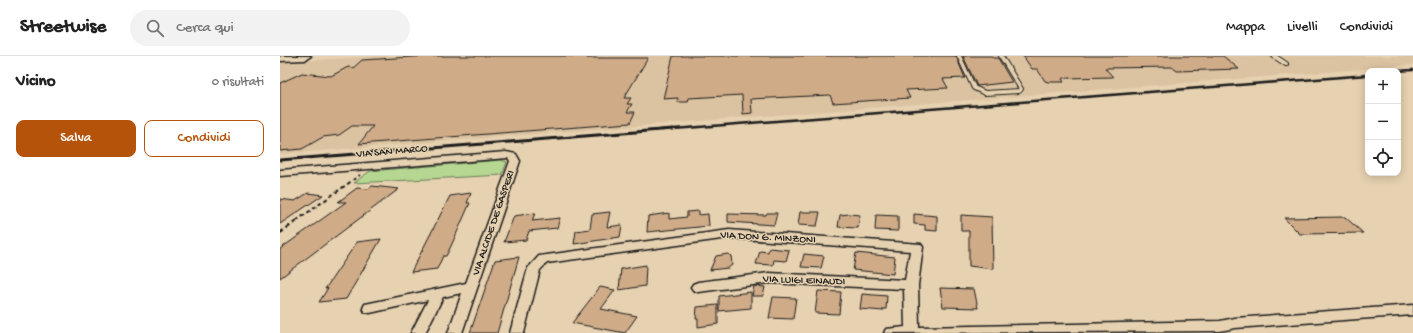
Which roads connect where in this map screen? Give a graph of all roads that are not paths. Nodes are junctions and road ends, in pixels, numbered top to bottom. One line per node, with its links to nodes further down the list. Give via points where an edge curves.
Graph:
1 (305, 56): 5 (main road)
2 (959, 56): 3 (lane, via 974,88 986,93 1019,91 1021,89)
3 (1001, 56)
4 (1274, 56): 6 (lane)
5 (280, 57)
6 (1286, 64)
7 (506, 155): 8 (street, VIA SAN MARCO); 9 (street, VIA ALCIDE DE GASPERI, via 512,156 515,161)
8 (280, 173)
9 (472, 286): 12 (street, VIA ALCIDE DE GASPERI); 18 (street)
10 (912, 286): 11 (street, VIA LUIGI EINAUDI, via 769,278); 15 (street, VIA DON G. MINZONI); 19 (street, VIA DON G. MINZONI, via 917,247 729,234 708,236 543,259 534,268)
11 (698, 287)
12 (438, 293): 13 (street, VIA ALCIDE DE GASPERI); 17 (street)
13 (370, 308)
14 (1413, 310): 16 (street, via 1220,326)
15 (912, 332): 16 (street); 20 (street)
16 (1008, 332)
17 (418, 333)
18 (455, 333)
19 (517, 333)
20 (891, 333)

